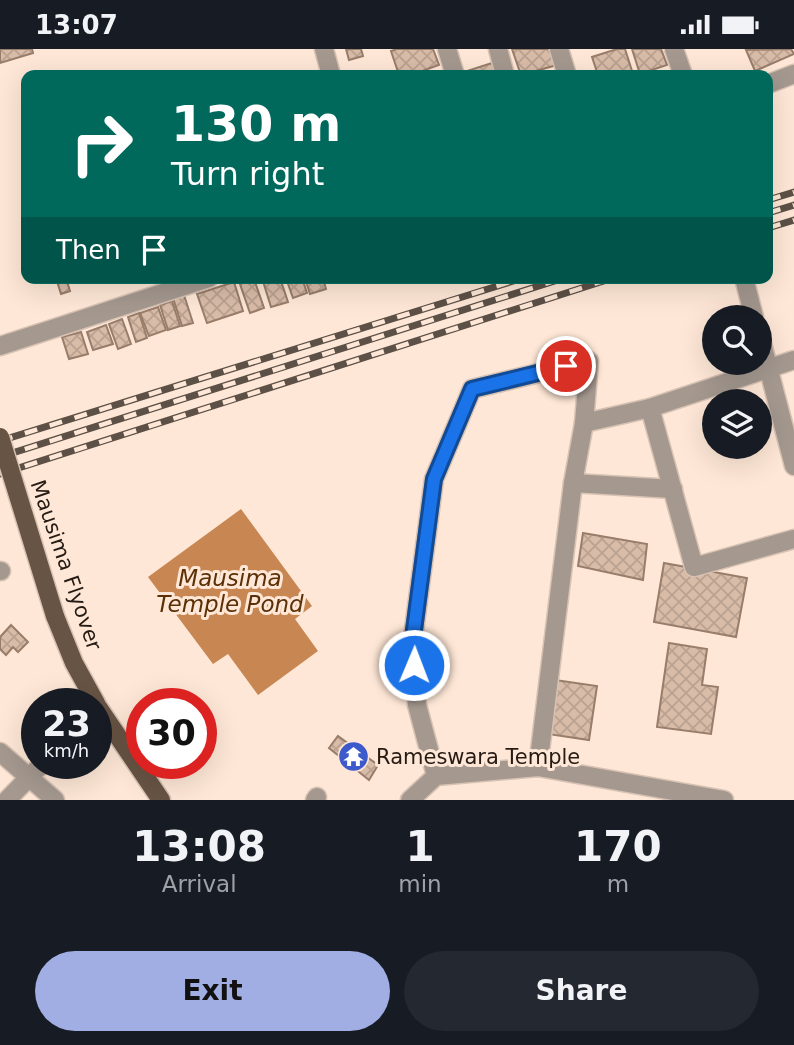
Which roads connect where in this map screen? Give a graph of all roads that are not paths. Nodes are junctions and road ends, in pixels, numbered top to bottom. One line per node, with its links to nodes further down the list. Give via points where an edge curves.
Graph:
1 (324, 49): 6 (street)
2 (447, 49): 7 (street)
3 (498, 49): 8 (street)
4 (559, 49): 9 (street)
5 (674, 49): 10 (street)
6 (330, 70)
7 (453, 70)
8 (504, 70)
9 (565, 70)
10 (681, 70)
11 (794, 75): 12 (street)
12 (773, 82)
13 (191, 284): 16 (street)
14 (746, 284): 15 (street)
15 (751, 305)
16 (0, 346)
17 (794, 360): 18 (street)
18 (772, 367)
19 (747, 375): 21 (street)
20 (770, 375): 24 (street)
21 (650, 408): 22 (street); 26 (street)
22 (584, 423): 25 (street); 33 (street, via 589,361 472,389 434,479 412,645 417,705)
23 (0, 437): 28 (main road, Mausima Flyover, bridge, via 55,616)
24 (794, 466)
25 (573, 483): 26 (street); 31 (street)
26 (673, 489): 27 (street, via 694,567)
27 (794, 539)
28 (87, 688)
29 (112, 728): 37 (main road, Mausima Flyover)
30 (0, 752): 32 (street)
31 (538, 767): 33 (street); 39 (street)
32 (21, 772)
33 (436, 776): 38 (street)
34 (29, 779): 35 (street); 36 (street)
35 (7, 800)
36 (55, 800)
37 (161, 800)
38 (410, 800)
39 (724, 800)

